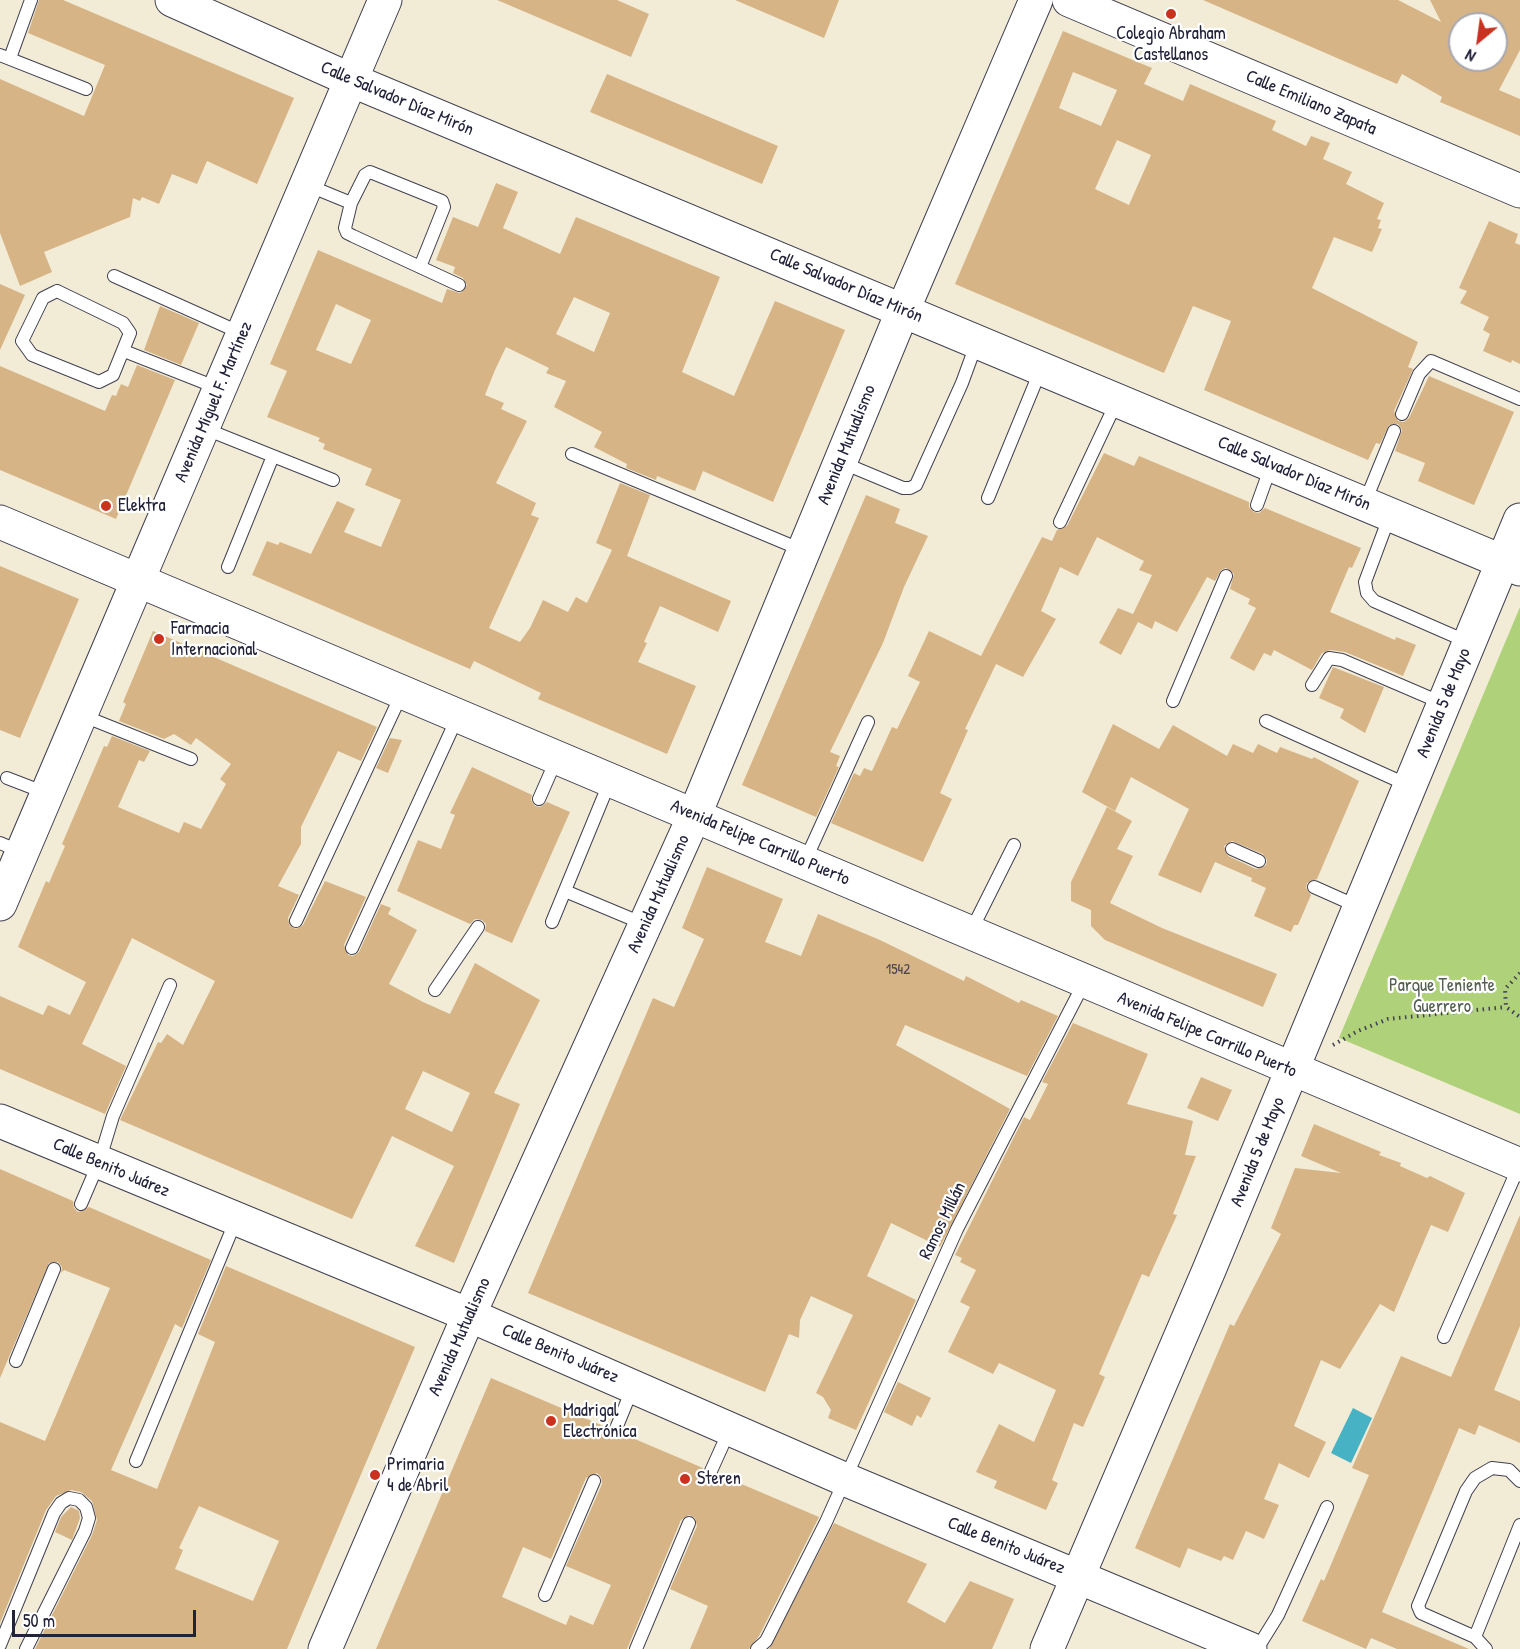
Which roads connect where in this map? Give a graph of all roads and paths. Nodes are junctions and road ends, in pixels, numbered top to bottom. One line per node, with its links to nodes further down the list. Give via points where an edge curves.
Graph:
1 (31, 0): 6 (lane)
2 (172, 0): 7 (main road, Calle Salvador Díaz Mirón)
3 (385, 0): 7 (main road, Avenida Miguel F. Martínez)
4 (1036, 0): 15 (main road, Avenida Mutualismo)
5 (1070, 0): 10 (main road, Calle Emiliano Zapata)
6 (5, 57): 8 (lane)
7 (351, 80): 9 (main road, Avenida Miguel F. Martínez); 15 (main road, Calle Salvador Díaz Mirón)
8 (86, 89)
9 (306, 185): 11 (lane); 16 (main road, Avenida Miguel F. Martínez)
10 (1520, 191)
11 (351, 203): 12 (lane, via 347,233); 12 (lane, via 370,172 442,201 444,207)
12 (420, 267): 14 (lane)
13 (114, 276): 16 (lane)
14 (459, 285)
15 (903, 310): 17 (main road, Calle Salvador Díaz Mirón); 28 (main road, Avenida Mutualismo)
16 (243, 333): 20 (main road, Avenida Miguel F. Martínez)
17 (977, 341): 19 (main road, Calle Salvador Díaz Mirón); 28 (lane, via 916,485 903,488)
18 (124, 351): 18 (lane, via 113,375 99,382 32,355 22,341 43,298 57,291 123,323 130,333); 20 (lane)
19 (1041, 368): 22 (main road, Calle Salvador Díaz Mirón); 31 (lane)
20 (219, 389): 24 (main road, Avenida Miguel F. Martínez)
21 (1520, 399): 23 (lane, via 1431,362 1419,374)
22 (1118, 400): 29 (main road, Calle Salvador Díaz Mirón); 36 (lane)
23 (1402, 414)
24 (203, 428): 27 (lane); 41 (main road, Avenida Miguel F. Martínez)
25 (1394, 431): 33 (lane)
26 (572, 454): 37 (lane)
27 (273, 456): 30 (lane); 39 (lane)
28 (840, 462): 37 (main road, Avenida Mutualismo)
29 (1271, 465): 32 (lane); 33 (main road, Calle Salvador Díaz Mirón)
30 (333, 480)
31 (988, 498)
32 (1257, 505)
33 (1378, 509): 38 (main road, Calle Salvador Díaz Mirón); 42 (lane, via 1365,582 1367,592 1374,601)
34 (1520, 520): 38 (main road, Avenida 5 de Mayo)
35 (0, 522): 41 (main road, Avenida Felipe Carrillo Puerto)
36 (1060, 522)
37 (804, 550): 58 (main road, Avenida Mutualismo)
38 (1511, 565): 42 (main road, Avenida 5 de Mayo)
39 (228, 567)
40 (1226, 576): 45 (lane)
41 (138, 580): 44 (main road, Avenida Felipe Carrillo Puerto); 47 (main road, Avenida Miguel F. Martínez)
42 (1469, 642): 46 (main road, Avenida 5 de Mayo)
43 (1312, 685): 46 (lane, via 1329,658)
44 (403, 692): 48 (main road, Avenida Felipe Carrillo Puerto); 68 (lane)
45 (1173, 701)
46 (1444, 704): 55 (main road, Avenida 5 de Mayo)
47 (80, 715): 52 (lane); 56 (main road, Avenida Miguel F. Martínez)
48 (458, 715): 51 (main road, Avenida Felipe Carrillo Puerto); 73 (lane)
49 (868, 722): 63 (lane)
50 (1266, 722): 55 (lane)
51 (557, 758): 54 (main road, Avenida Felipe Carrillo Puerto); 57 (lane)
52 (191, 759)
53 (8, 778): 56 (lane)
54 (611, 780): 58 (main road, Avenida Felipe Carrillo Puerto); 65 (lane)
55 (1410, 786): 67 (main road, Avenida 5 de Mayo)
56 (47, 794): 60 (main road, Avenida Miguel F. Martínez)
57 (539, 799)
58 (695, 814): 63 (main road, Avenida Felipe Carrillo Puerto); 70 (main road, Avenida Mutualismo)
59 (1014, 845): 72 (lane)
60 (11, 847): 66 (main road, Avenida Miguel F. Martínez)
61 (1232, 849): 62 (lane)
62 (1259, 861)
63 (805, 862): 72 (main road, Avenida Felipe Carrillo Puerto)
64 (1314, 887): 67 (lane)
65 (565, 891): 69 (lane); 70 (lane)
66 (0, 904)
67 (1359, 907): 81 (main road, Avenida 5 de Mayo)
68 (296, 921)
69 (552, 922)
70 (645, 924): 88 (main road, Avenida Mutualismo)
71 (478, 927): 77 (lane)
72 (970, 934): 75 (main road, Avenida Felipe Carrillo Puerto)
73 (352, 948)
74 (1520, 974): 78 (path, via 1505,989)
75 (1084, 983): 81 (main road, Avenida Felipe Carrillo Puerto); 96 (lane, Ramos Millán, via 957,1229)
76 (170, 985): 83 (lane, via 113,1116)
77 (435, 990)
78 (1506, 1007): 79 (path); 80 (path, via 1388,1019 1358,1030)
79 (1520, 1017)
80 (1329, 1048)
81 (1291, 1070): 84 (main road, Avenida Felipe Carrillo Puerto); 102 (main road, Avenida 5 de Mayo)
82 (0, 1121): 83 (main road, Calle Benito Juárez)
83 (99, 1162): 85 (lane); 86 (main road, Calle Benito Juárez)
84 (1520, 1165): 89 (lane)
85 (81, 1204)
86 (236, 1220): 88 (main road, Calle Benito Juárez); 94 (lane)
87 (54, 1269): 90 (lane)
88 (469, 1315): 91 (main road, Calle Benito Juárez); 107 (main road, Avenida Mutualismo)
89 (1444, 1337)
90 (16, 1361)
91 (633, 1386): 92 (main road, Calle Benito Juárez); 93 (lane)
92 (730, 1428): 95 (lane); 96 (main road, Calle Benito Juárez)
93 (615, 1431)
94 (136, 1461)
95 (711, 1471)
96 (844, 1479): 102 (main road, Calle Benito Juárez); 109 (lane, Ramos Millán, via 766,1641)
97 (594, 1481): 103 (lane)
98 (1520, 1481): 104 (lane, via 1509,1470 1492,1468 1475,1478 1418,1606 1421,1613)
99 (1327, 1507): 112 (lane, via 1278,1615)
100 (689, 1523): 108 (lane)
101 (1520, 1525): 104 (lane)
102 (1078, 1575): 110 (main road, Avenida 5 de Mayo); 111 (main road, Calle Benito Juárez)
103 (545, 1595)
104 (1475, 1637): 113 (lane)
105 (0, 1644): 106 (lane, via 54,1513 69,1498 79,1500 89,1518 85,1531)
106 (26, 1649)
107 (325, 1649)
108 (636, 1649)
109 (757, 1649)
110 (1047, 1649)
111 (1250, 1649)
112 (1257, 1649)
113 (1485, 1649)

